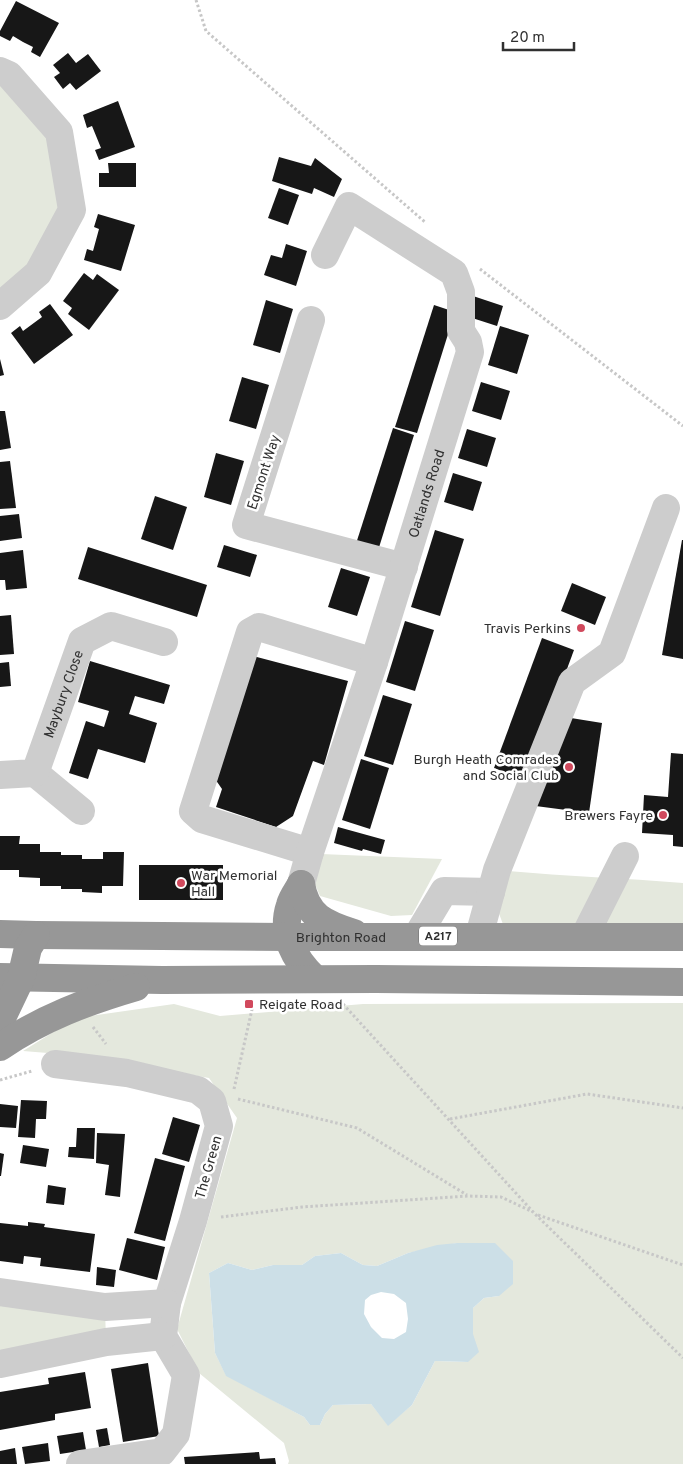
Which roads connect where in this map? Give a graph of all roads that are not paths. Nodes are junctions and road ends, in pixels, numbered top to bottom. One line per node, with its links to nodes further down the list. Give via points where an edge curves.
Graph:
1 (0, 71): 3 (street, via 9,75 59,132 72,210 38,273)
2 (325, 255): 6 (street, Oatlands Road, via 349,206 454,273 461,292 461,331 470,352)
3 (0, 306)
4 (311, 320): 6 (street, Egmont Way, via 246,525)
5 (666, 508): 15 (street, via 612,652 572,682)
6 (404, 567): 8 (street, Oatlands Road)
7 (164, 642): 9 (street, Maybury Close, via 111,626 82,641)
8 (374, 662): 12 (street, Oatlands Road); 12 (street, via 259,627 250,632 193,811 202,819)
9 (35, 773): 10 (street); 11 (street)
10 (0, 775)
11 (81, 811)
12 (310, 852): 14 (street, Oatlands Road)
13 (625, 856): 21 (street)
14 (301, 884): 18 (highway, via 309,910 334,927); 23 (highway, via 290,904)
15 (491, 892): 19 (street, via 444,891); 20 (street)
16 (0, 934): 17 (highway, Brighton Road / A217); 24 (highway, via 11,942 21,963)
17 (36, 936): 23 (highway, Brighton Road / A217); 24 (highway)
18 (366, 936): 19 (highway, Brighton Road / A217); 23 (highway, Brighton Road / A217)
19 (416, 936): 20 (highway, Brighton Road / A217)
20 (480, 936): 21 (highway, Brighton Road / A217)
21 (584, 937): 22 (highway, Brighton Road / A217)
22 (683, 937)
23 (288, 938): 25 (highway, via 294,955)
24 (11, 977): 26 (highway); 28 (highway)
25 (316, 979): 26 (highway); 27 (highway)
26 (162, 980): 29 (highway, via 53,1016)
27 (683, 982)
28 (0, 1022)
29 (0, 1047)
30 (55, 1064): 32 (street, The Green, via 126,1073 198,1090 212,1101 219,1126)
31 (0, 1292): 33 (street)
32 (167, 1303): 33 (street); 34 (street, The Green)
33 (105, 1307): 35 (street)
34 (163, 1336): 35 (street); 37 (street, via 186,1375 176,1434 162,1452)
35 (106, 1342): 36 (street)
36 (0, 1364)
37 (80, 1464)

